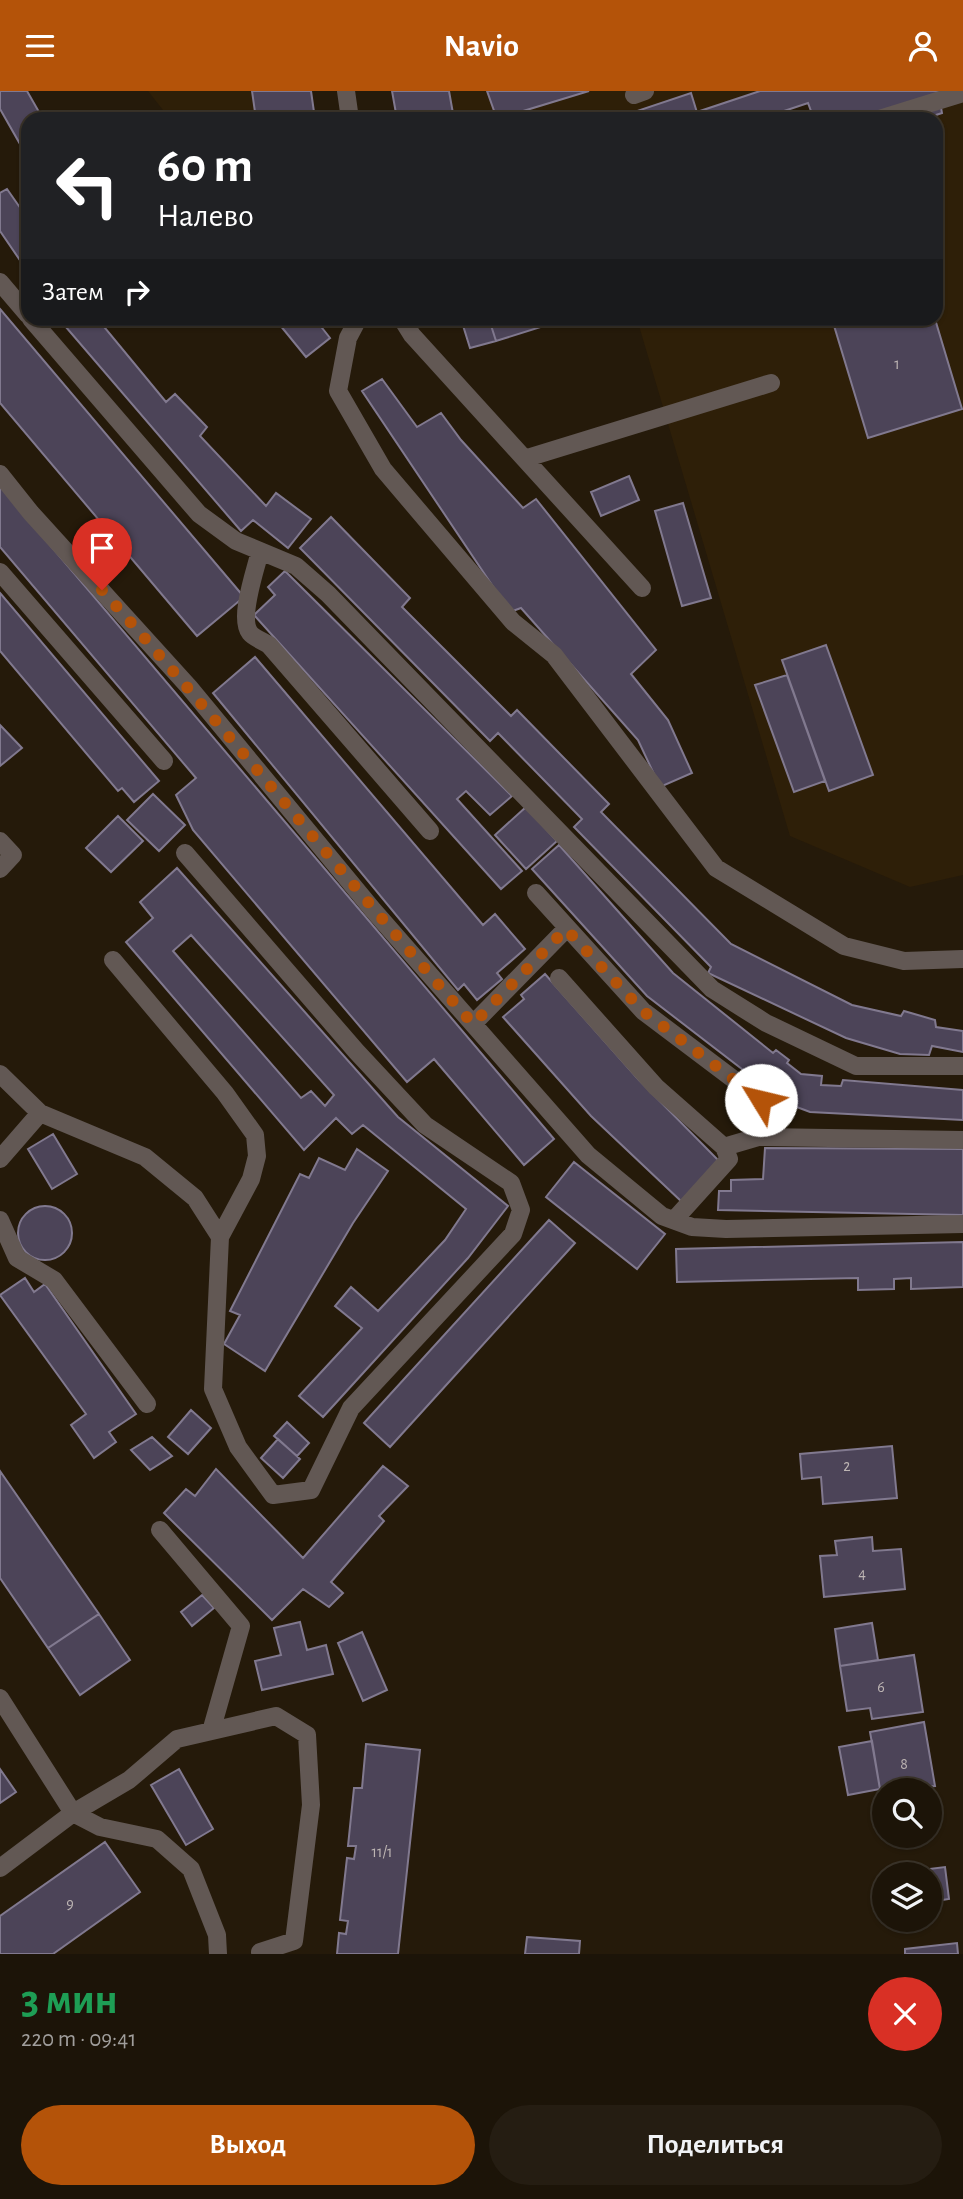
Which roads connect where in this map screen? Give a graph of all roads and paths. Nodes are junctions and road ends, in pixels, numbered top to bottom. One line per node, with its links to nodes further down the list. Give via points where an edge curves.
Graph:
1 (346, 91): 3 (street)
2 (963, 93): 4 (street)
3 (349, 112)
4 (902, 112)
5 (0, 282): 6 (street)
6 (21, 306)
7 (38, 326): 13 (street, via 199,514 236,541)
8 (354, 326): 23 (street, via 338,391 383,469 513,622 554,655 716,868 845,946 904,961)
9 (406, 326): 11 (street)
10 (771, 383): 11 (street)
11 (527, 458): 15 (street)
12 (0, 474): 26 (street, via 189,687 373,911)
13 (260, 551): 17 (street, via 248,596 249,633 268,645); 27 (street, via 296,566 328,594 712,989 766,1023 856,1066)
14 (0, 572): 16 (street)
15 (642, 588)
16 (164, 761)
17 (429, 831)
18 (0, 841): 20 (street, via 13,855)
19 (185, 853): 37 (street, via 425,1125 511,1183 521,1210 513,1234 351,1408 311,1490 273,1495 238,1447 213,1389)
20 (0, 869)
21 (536, 893): 22 (street)
22 (566, 929): 26 (street); 29 (street, via 643,1011)
23 (963, 959)
24 (113, 960): 37 (street, via 255,1135 257,1156 251,1179)
25 (559, 978): 32 (street, via 656,1087)
26 (473, 1024): 35 (street, via 588,1155 662,1216)
27 (963, 1066)
28 (0, 1074): 30 (street)
29 (777, 1112)
30 (40, 1113): 33 (street); 37 (street, via 145,1157 195,1198)
31 (963, 1140): 32 (street, via 758,1137)
32 (724, 1147): 35 (street, via 729,1159)
33 (0, 1159)
34 (0, 1220): 38 (street, via 18,1258 54,1280)
35 (674, 1220): 36 (street, via 692,1227 726,1229)
36 (963, 1224)
37 (220, 1237)
38 (147, 1404)
39 (160, 1530): 41 (street, via 241,1626)
40 (0, 1698): 42 (street)
41 (212, 1728): 42 (street, via 177,1739 129,1780); 44 (street, via 276,1716 307,1735 311,1805 293,1941)
42 (73, 1813): 43 (street); 45 (street, via 100,1826 157,1839 191,1869 217,1935)
43 (0, 1868)
44 (260, 1952)
45 (218, 1954)

